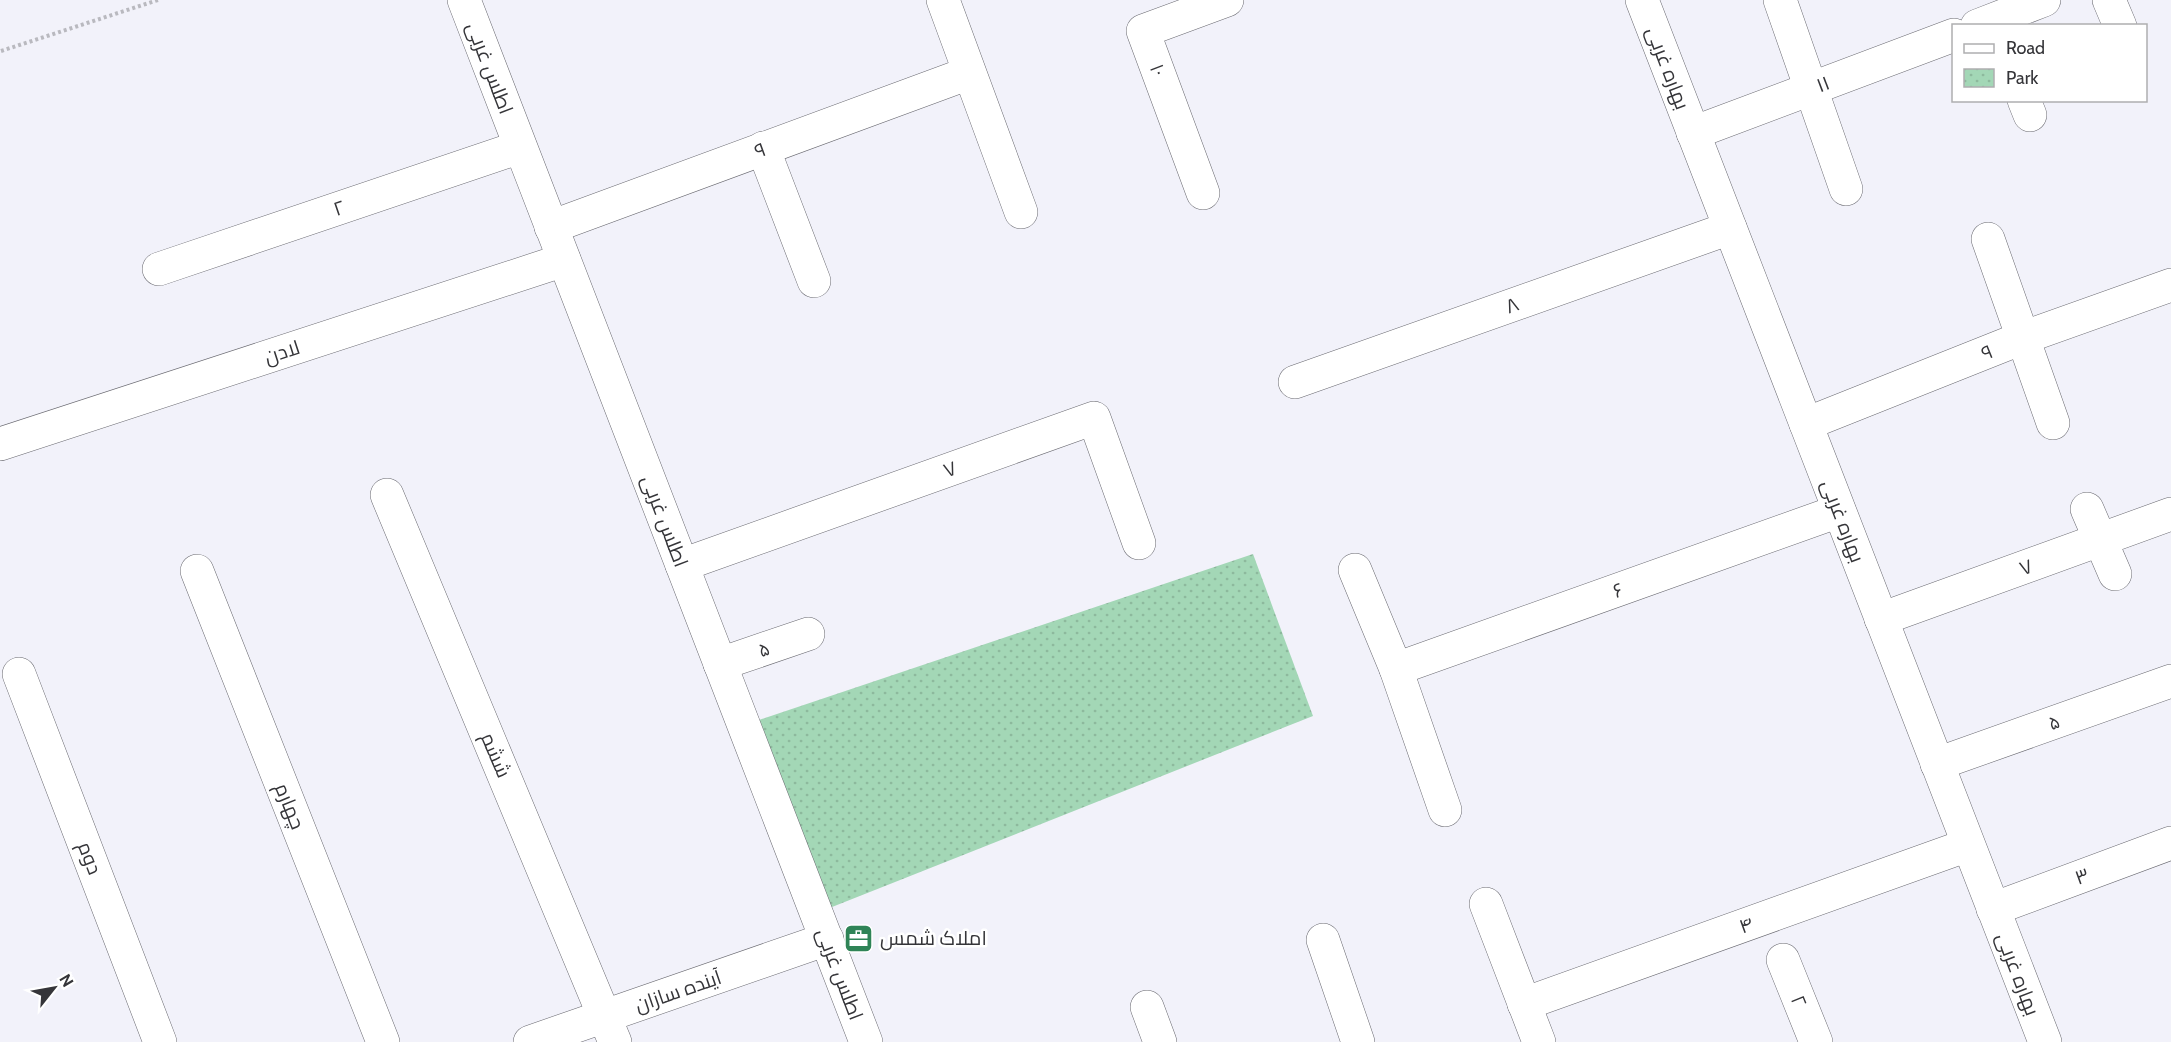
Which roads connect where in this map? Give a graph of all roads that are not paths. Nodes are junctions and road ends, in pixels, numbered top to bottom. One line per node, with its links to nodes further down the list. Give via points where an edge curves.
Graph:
1 (464, 0): 14 (street, اطلس غربی)
2 (943, 0): 11 (street)
3 (1227, 0): 17 (street, ۱۰, via 1143,31)
4 (1642, 0): 13 (street, بهاره غربی)
5 (1780, 0): 12 (street)
6 (2044, 0): 8 (street)
7 (2109, 0): 9 (street)
8 (1987, 18)
9 (2119, 24)
10 (1952, 34): 12 (street, ۱۱)
11 (969, 72): 15 (street, ۹); 18 (street)
12 (1811, 89): 13 (street, ۱۱); 16 (street)
13 (1693, 133): 20 (street, بهاره غربی)
14 (520, 147): 19 (street, اطلس غربی); 23 (street, ۲)
15 (763, 148): 19 (street, ۹); 24 (street)
16 (1846, 189)
17 (1203, 193)
18 (1021, 212)
19 (551, 227): 22 (street, اطلس غربی)
20 (1730, 228): 27 (street, ۸); 29 (street, بهاره غربی)
21 (1988, 239): 26 (street)
22 (564, 260): 30 (street, لادن); 37 (street, اطلس غربی)
23 (159, 269)
24 (814, 281)
25 (2171, 285): 26 (street, ۹)
26 (2022, 338): 28 (street); 29 (street, ۹)
27 (1295, 382)
28 (2053, 423)
29 (1806, 424): 33 (street, بهاره غربی)
30 (0, 444)
31 (387, 495): 58 (street, ششم)
32 (2087, 509): 35 (street)
33 (1839, 511): 41 (street, بهاره غربی); 44 (street, ۶)
34 (2171, 514): 35 (street, ۷)
35 (2100, 540): 40 (street); 41 (street, ۷)
36 (1139, 543): 37 (street, ۷, via 1094,418)
37 (682, 566): 43 (street, اطلس غربی)
38 (1354, 570): 44 (street)
39 (197, 571): 60 (street, چهارم)
40 (2115, 574)
41 (1881, 620): 47 (street, بهاره غربی)
42 (808, 634): 43 (street, ۵)
43 (720, 664): 53 (street, اطلس غربی)
44 (1396, 669): 48 (street)
45 (20, 674): 59 (street, دوم)
46 (2171, 681): 47 (street, ۵)
47 (1937, 764): 50 (street, بهاره غربی)
48 (1445, 810)
49 (2171, 843): 52 (street, ۳)
50 (1968, 845): 52 (street, بهاره غربی); 56 (street, ۴)
51 (1486, 904): 56 (street)
52 (1993, 909): 67 (street, بهاره غربی)
53 (827, 939): 58 (street, آینده سازان); 62 (street, اطلس غربی)
54 (1323, 940): 64 (street)
55 (1783, 960): 66 (street, ۲)
56 (1524, 1005): 65 (street)
57 (1147, 1008): 63 (street)
58 (610, 1029): 61 (street, آینده سازان)
59 (160, 1042)
60 (383, 1042)
61 (530, 1042)
62 (866, 1042)
63 (1160, 1042)
64 (1359, 1042)
65 (1539, 1042)
66 (1816, 1042)
67 (2045, 1042)

